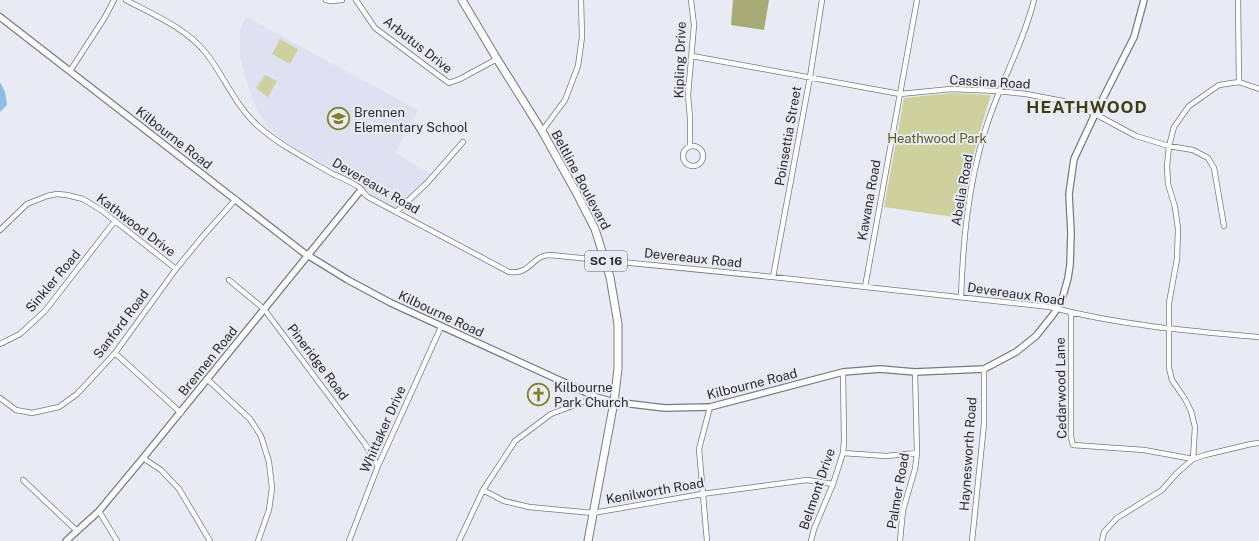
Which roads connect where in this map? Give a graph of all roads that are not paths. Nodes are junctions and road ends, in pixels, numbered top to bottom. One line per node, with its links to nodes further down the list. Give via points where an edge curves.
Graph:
1 (114, 0): 19 (street)
2 (126, 0): 30 (street, Devereaux Road, via 189,36 205,53 246,114 265,132)
3 (326, 0): 4 (street)
4 (342, 0)
5 (356, 0): 18 (street, Arbutus Drive, via 375,28 449,83)
6 (462, 0): 15 (main road, SC 16)
7 (466, 0): 15 (main road, SC 16)
8 (581, 0): 26 (street, via 582,37 578,66 565,100)
9 (690, 0): 17 (street, Kipling Drive, via 694,25)
10 (822, 0): 20 (street, Poinsettia Street)
11 (917, 0): 24 (street, Kawana Road)
12 (1034, 0): 23 (street, Abelia Road)
13 (1144, 0): 25 (street, Kilbourne Road, via 1134,37)
14 (1238, 0): 21 (street)
15 (470, 13): 18 (main road, Beltline Boulevard / SC 16)
16 (0, 17): 19 (street, Kilbourne Road)
17 (692, 56): 20 (street, Cassina Road); 28 (street, Kipling Drive, via 688,95)
18 (497, 59): 26 (main road, Beltline Boulevard / SC 16)
19 (70, 71): 31 (street, Kilbourne Road)
20 (810, 77): 24 (street, Cassina Road); 39 (street, Poinsettia Street)
21 (1239, 82): 22 (street); 29 (street, via 1219,85 1189,106 1174,127)
22 (1259, 89)
23 (998, 91): 24 (street, Cassina Road, via 951,89); 25 (street, Cassina Road, via 1063,101); 42 (street, Abelia Road, via 985,131 969,198)
24 (900, 94): 41 (street, Kawana Road)
25 (1095, 114): 29 (street, Cassina Road, via 1136,136); 44 (street, Kilbourne Road, via 1074,159 1069,194 1070,265 1066,286)
26 (542, 131): 37 (main road, Beltline Boulevard / SC 16, via 586,210)
27 (463, 142): 32 (street, via 427,183)
28 (690, 146): 28 (street, Kipling Drive, via 702,150 703,158 693,166 685,162 682,155 685,148)
29 (1169, 146): 34 (street, Cassina Road, via 1193,150 1208,158 1214,168); 47 (street, via 1168,184 1178,229 1177,260 1169,303)
30 (361, 190): 32 (street, Devereaux Road, via 368,197); 36 (street, Brennen Road)
31 (236, 199): 36 (street, Kilbourne Road); 38 (street, Sanford Road)
32 (396, 212): 37 (street, Devereaux Road, via 509,272 523,271 546,255)
33 (114, 222): 35 (street, Kathwood Drive, via 101,210 83,200 56,194 27,204); 38 (street, Kathwood Drive); 49 (street, Sinkler Road, via 45,312 20,334)
34 (1224, 226)
35 (0, 230)
36 (308, 255): 43 (street, Brennen Road); 46 (street, Kilbourne Road, via 369,292)
37 (606, 260): 39 (street, Devereaux Road); 57 (main road, Beltline Boulevard / SC 16, via 618,324 618,369)
38 (176, 269): 50 (street, Sanford Road)
39 (774, 276): 41 (street, Devereaux Road)
40 (229, 280): 43 (street, Pineridge Road)
41 (865, 287): 42 (street, Devereaux Road)
42 (961, 297): 44 (street, Devereaux Road)
43 (264, 309): 54 (street, Brennen Road); 65 (street, Pineridge Road, via 365,444)
44 (1057, 309): 45 (street, Devereaux Road); 51 (street, Kilbourne Road, via 1036,336 1016,352)
45 (1071, 313): 47 (street, Devereaux Road); 64 (street, Cedarwood Lane, via 1073,445 1144,450)
46 (441, 327): 55 (street, Kilbourne Road); 65 (street, Whittaker Drive)
47 (1169, 329): 48 (street, Devereaux Road); 64 (street, via 1169,368 1172,380 1191,411 1195,427)
48 (1259, 337)
49 (0, 344)
50 (115, 353): 56 (street, Sanford Road, via 77,394 59,407 32,413 16,410); 59 (street)
51 (984, 369): 53 (street, Kilbourne Road); 83 (street, Haynesworth Road, via 984,424)
52 (843, 372): 53 (street, Kilbourne Road, via 880,369); 58 (street, Kilbourne Road); 61 (street, Belmont Drive)
53 (915, 372): 62 (street, Palmer Road)
54 (207, 380): 59 (street, Brennen Road); 76 (street, via 250,419 267,456 272,488 269,510)
55 (596, 396): 57 (street, Kilbourne Road); 68 (street, via 551,414 515,442)
56 (0, 398)
57 (614, 402): 58 (street, Kilbourne Road, via 665,408); 71 (main road, Beltline Boulevard / SC 16)
58 (710, 407): 69 (street, via 699,449)
59 (181, 413): 63 (street, Brennen Road)
60 (1259, 443): 64 (street)
61 (842, 453): 62 (street, via 886,456); 67 (street, Belmont Drive)
62 (917, 453): 82 (street, Palmer Road, via 903,510)
63 (143, 458): 70 (street, Brennen Road); 75 (street, via 161,470 179,489)
64 (1193, 459): 84 (street, via 1162,490 1117,518 1104,532)
65 (378, 466): 77 (street, Whittaker Drive)
66 (23, 480): 72 (street)
67 (833, 484): 69 (street, Kenilworth Road, via 807,480); 81 (street, Belmont Drive)
68 (482, 490): 71 (street, Kenilworth Road, via 504,501 529,507); 78 (street)
69 (702, 494): 71 (street, Kenilworth Road); 80 (street)
70 (99, 511): 72 (street, Brennen Road); 74 (street)
71 (593, 513): 79 (main road, Beltline Boulevard / SC 16)
72 (77, 531): 73 (street, Brennen Road)
73 (66, 541)
74 (117, 541)
75 (210, 541)
76 (258, 541)
77 (349, 541)
78 (459, 541)
79 (588, 541)
80 (707, 541)
81 (811, 541)
82 (900, 541)
83 (972, 541)
84 (1102, 541)

